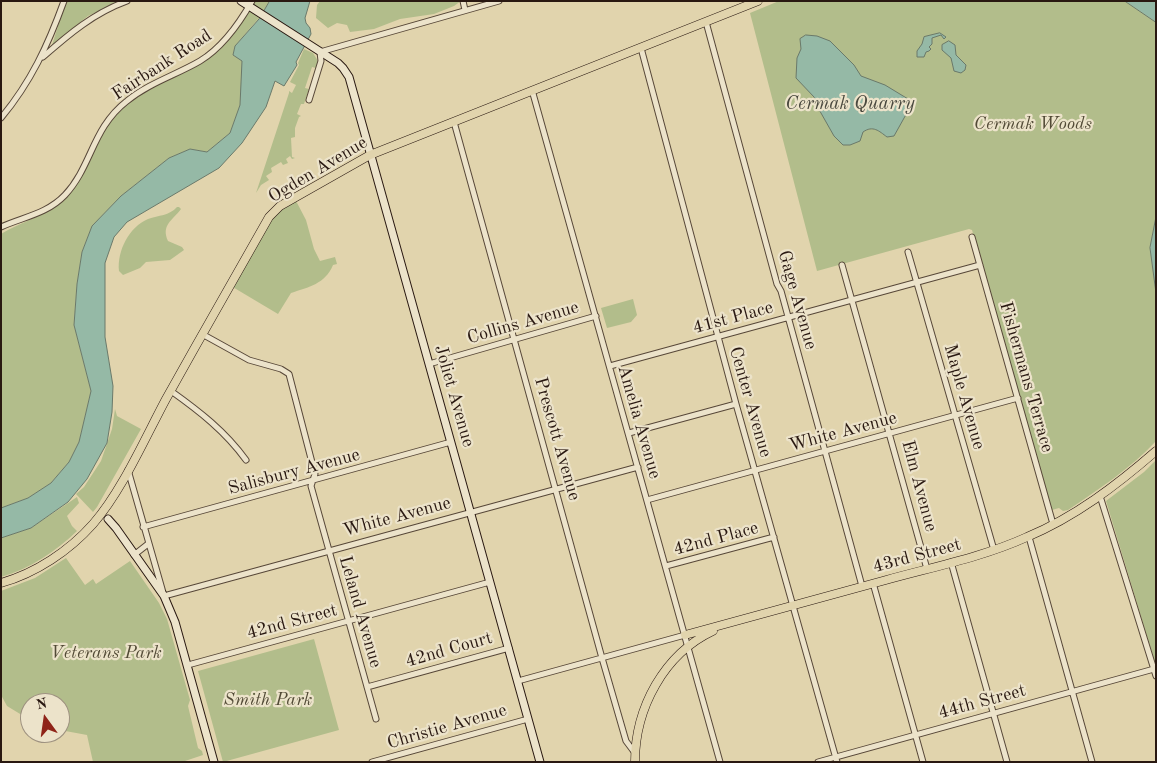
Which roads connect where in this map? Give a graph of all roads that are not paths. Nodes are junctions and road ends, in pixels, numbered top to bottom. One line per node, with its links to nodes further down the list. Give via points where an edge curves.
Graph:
1 (64, 1): 12 (street)
2 (127, 1): 12 (street, via 91,18)
3 (241, 1): 7 (street, Joliet Avenue)
4 (463, 1): 8 (street)
5 (499, 1): 8 (street)
6 (758, 1): 9 (main road, Ogden Avenue)
7 (252, 6): 11 (street, Joliet Avenue); 18 (street, Fairbank Road, via 211,53 127,100 110,117 77,178 58,201 36,215)
8 (466, 10): 11 (street)
9 (706, 22): 10 (main road, Ogden Avenue); 26 (street, Gage Avenue)
10 (641, 48): 13 (main road, Ogden Avenue); 28 (street, Center Avenue)
11 (320, 52): 14 (street, via 321,61); 17 (street, Joliet Avenue, via 343,68 349,77)
12 (42, 58): 15 (street)
13 (532, 90): 16 (main road, Ogden Avenue); 25 (street, Amelia Avenue)
14 (309, 100)
15 (1, 118)
16 (454, 122): 17 (main road, Ogden Avenue); 29 (street, Prescott Avenue)
17 (370, 155): 27 (main road, Ogden Avenue, via 273,212); 30 (street, Joliet Avenue)
18 (2, 227)
19 (972, 237): 22 (street, Fishermans Terrace)
20 (908, 252): 23 (street, Maple Avenue)
21 (842, 265): 24 (street, Elm Avenue)
22 (980, 265): 23 (street, 41st Place); 33 (street, Fishermans Terrace)
23 (917, 283): 24 (street, 41st Place); 35 (street, Maple Avenue)
24 (852, 300): 26 (street, 41st Place); 37 (street, Elm Avenue)
25 (596, 316): 29 (street, Collins Avenue); 31 (street, Amelia Avenue)
26 (788, 318): 28 (street, 41st Place); 39 (street, Gage Avenue)
27 (202, 334): 32 (main road, Ogden Avenue); 45 (street, Leland Avenue, via 249,360 288,372 315,474)
28 (718, 337): 31 (street, 41st Place); 34 (street, Center Avenue)
29 (514, 340): 30 (street, Collins Avenue); 46 (street, Prescott Avenue)
30 (429, 364): 38 (street, Joliet Avenue)
31 (610, 366): 36 (street, Amelia Avenue)
32 (171, 391): 41 (street, via 219,428); 43 (main road, Ogden Avenue)
33 (1018, 398): 35 (street, White Avenue); 51 (street, Fishermans Terrace)
34 (736, 404): 36 (street); 44 (street, Center Avenue)
35 (955, 415): 37 (street, White Avenue); 57 (street, Maple Avenue)
36 (629, 433): 42 (street, Amelia Avenue)
37 (890, 433): 39 (street, White Avenue); 61 (street, Elm Avenue)
38 (451, 442): 45 (street, Salisbury Avenue); 49 (street, Joliet Avenue)
39 (826, 451): 44 (street, White Avenue); 65 (street, Gage Avenue)
40 (1156, 451): 47 (main road, 43rd Street)
41 (246, 460)
42 (638, 467): 46 (street, White Avenue); 48 (street, Amelia Avenue)
43 (128, 470): 50 (main road, Ogden Avenue); 52 (street)
44 (755, 470): 48 (street, White Avenue); 53 (street, Center Avenue)
45 (313, 480): 52 (street, Salisbury Avenue); 56 (street, Leland Avenue, via 311,486)
46 (555, 490): 49 (street, White Avenue); 73 (street, Prescott Avenue)
47 (1100, 496): 51 (main road, 43rd Street); 75 (street)
48 (647, 500): 60 (street, Amelia Avenue)
49 (470, 512): 56 (street, White Avenue); 62 (street, Joliet Avenue)
50 (105, 516): 58 (street); 63 (main road, Ogden Avenue, via 56,556)
51 (1053, 524): 54 (main road, 43rd Street)
52 (143, 527): 55 (street)
53 (774, 537): 60 (street, 42nd Place); 67 (street, Center Avenue)
54 (1029, 537): 57 (main road, 43rd Street); 79 (street)
55 (148, 544): 58 (street); 66 (street)
56 (329, 550): 66 (street, White Avenue); 68 (street, Leland Avenue)
57 (994, 550): 59 (main road, 43rd Street)
58 (134, 555): 66 (street)
59 (952, 562): 61 (main road, 43rd Street); 80 (street)
60 (666, 566): 70 (street, Amelia Avenue)
61 (927, 569): 64 (main road, 43rd Street)
62 (490, 582): 68 (street, 42nd Street); 72 (street, Joliet Avenue)
63 (1, 583)
64 (873, 583): 65 (main road, 43rd Street); 83 (street)
65 (862, 586): 67 (main road, 43rd Street)
66 (164, 596): 74 (street)
67 (793, 605): 69 (main road, 43rd Street); 85 (street, Center Avenue)
68 (349, 621): 74 (street, 42nd Street); 78 (street, Leland Avenue)
69 (733, 622): 70 (main road); 71 (main road)
70 (685, 635): 71 (street, Amelia Avenue); 73 (street)
71 (688, 647): 84 (main road, via 661,676 648,698 640,720); 90 (street, Amelia Avenue)
72 (508, 648): 77 (street, Joliet Avenue); 78 (street, 42nd Court)
73 (602, 658): 77 (street); 84 (street, Prescott Avenue, via 626,741)
74 (188, 665): 86 (street)
75 (1154, 669): 76 (street); 79 (street, 44th Street)
76 (1156, 676)
77 (518, 681): 82 (street, Joliet Avenue)
78 (367, 688): 81 (street, Leland Avenue)
79 (1072, 692): 80 (street, 44th Street); 94 (street)
80 (993, 713): 83 (street, 44th Street); 93 (street)
81 (376, 719)
82 (528, 719): 87 (street, Christie Avenue); 88 (street, Joliet Avenue)
83 (915, 735): 85 (street, 44th Street); 92 (street)
84 (635, 753): 89 (main road, Prescott Avenue)
85 (837, 759): 91 (street, 44th Street)
86 (214, 762)
87 (372, 762)
88 (540, 762)
89 (635, 762)
90 (720, 762)
91 (818, 762)
92 (922, 762)
93 (1007, 762)
94 (1092, 762)

